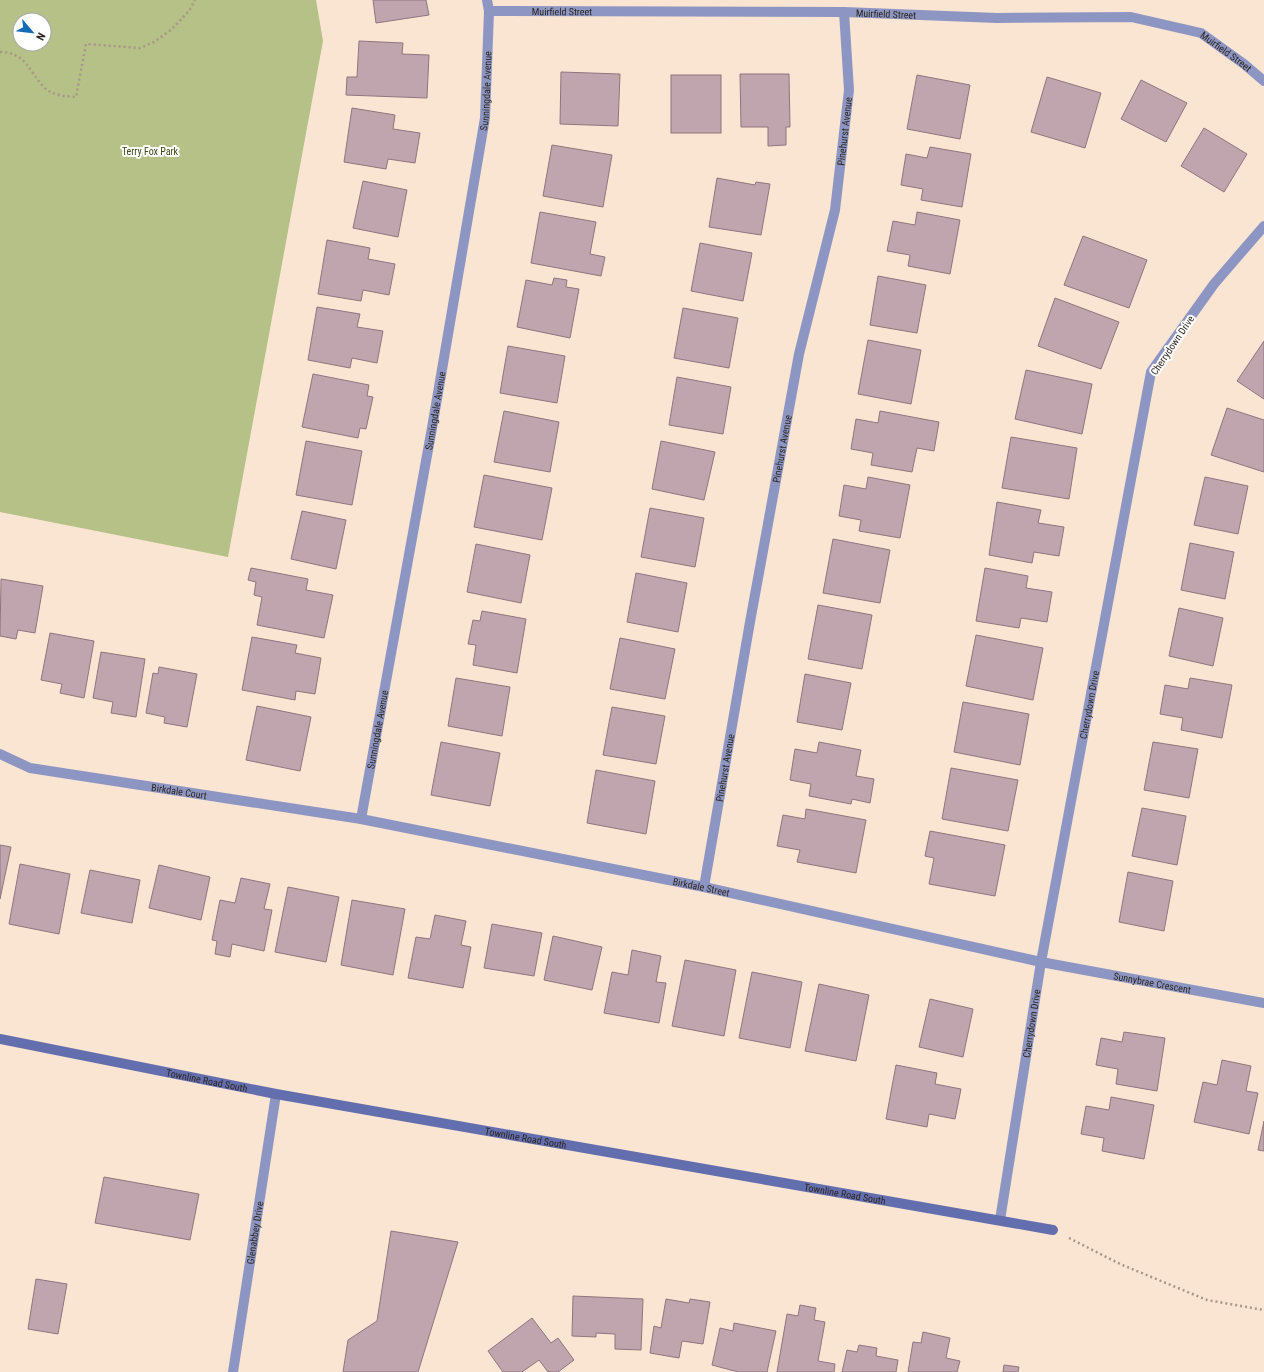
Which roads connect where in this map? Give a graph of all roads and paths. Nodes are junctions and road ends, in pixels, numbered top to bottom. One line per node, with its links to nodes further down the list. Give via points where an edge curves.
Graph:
1 (195, 0): 5 (path, via 172,29 140,48 86,44 76,97 59,96 44,88 27,64 15,56)
2 (487, 0): 3 (street, Sunningdale Avenue)
3 (489, 11): 4 (street, Muirfield Street); 9 (street, Sunningdale Avenue, via 485,118)
4 (844, 12): 6 (street, Muirfield Street, via 997,18 1131,17 1201,33); 10 (street, Pinehurst Avenue, via 849,90 835,210 800,354)
5 (0, 52)
6 (1264, 81)
7 (1264, 226): 11 (street, Cherrydown Drive, via 1214,284 1152,372)
8 (0, 754): 9 (street, Birkdale Court, via 30,768)
9 (361, 819): 10 (street, Birkdale Street)
10 (704, 887): 11 (street, Birkdale Street)
11 (1041, 962): 12 (street, Sunnybrae Crescent); 15 (street, Cherrydown Drive)
12 (1264, 1003)
13 (0, 1039): 14 (street, Townline Road South)
14 (276, 1094): 15 (street, Townline Road South); 18 (street, Glenabbey Drive)
15 (1000, 1220): 16 (street, Townline Road South)
16 (1053, 1230): 17 (path, via 1120,1264 1207,1300)
17 (1264, 1310)
18 (232, 1372)

